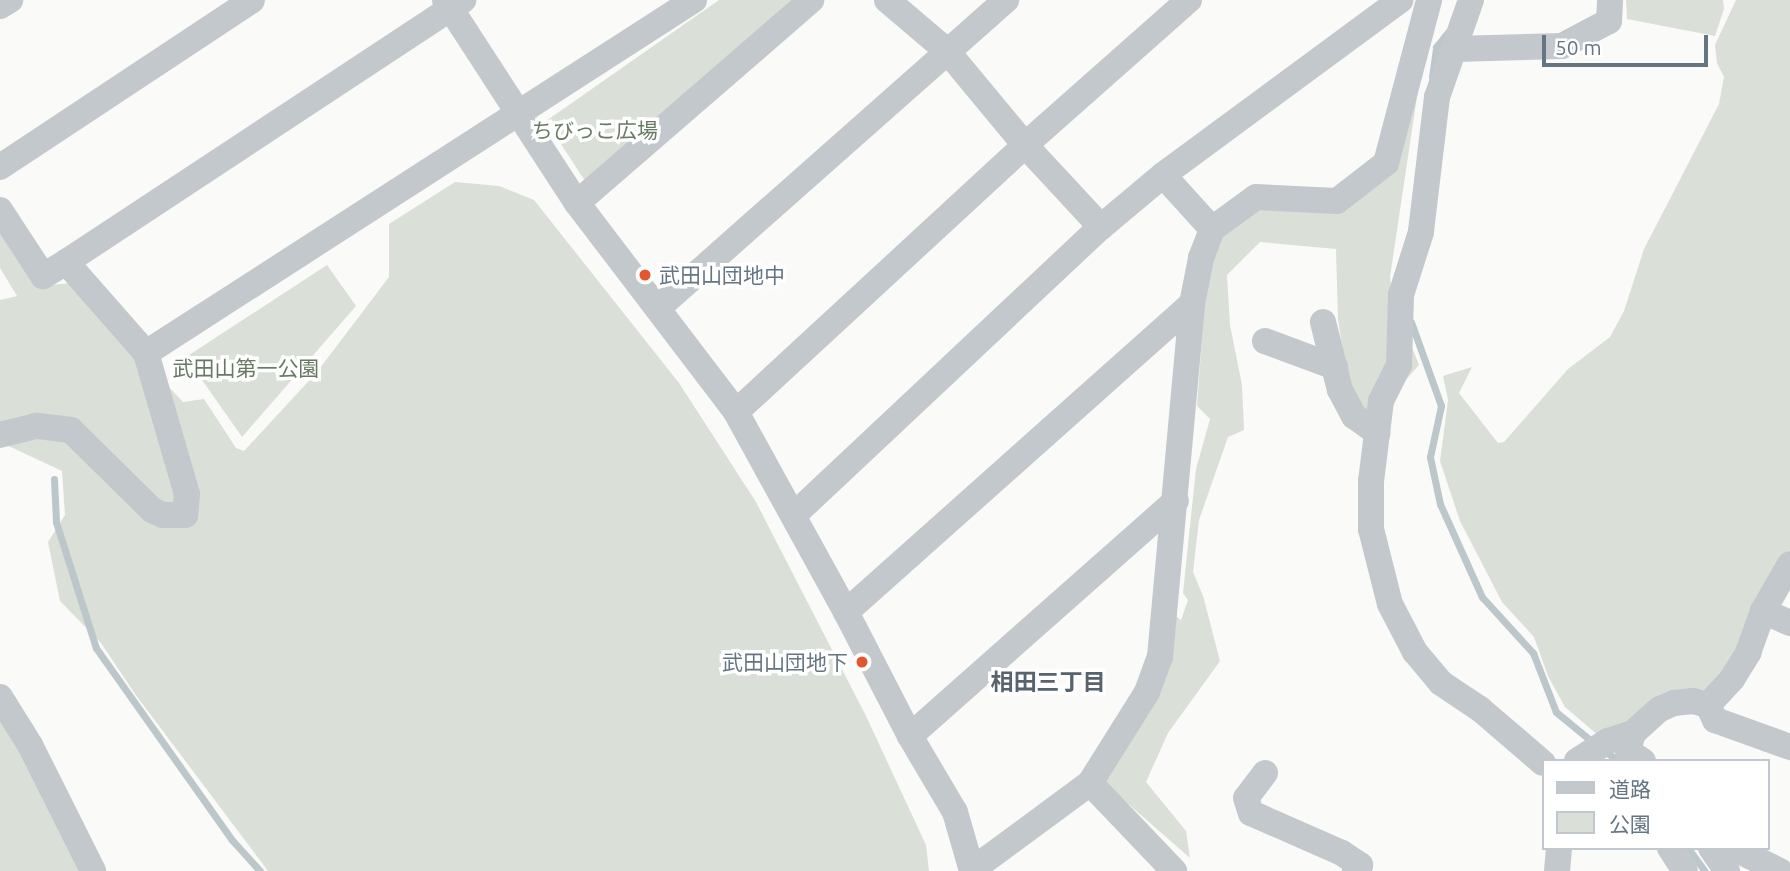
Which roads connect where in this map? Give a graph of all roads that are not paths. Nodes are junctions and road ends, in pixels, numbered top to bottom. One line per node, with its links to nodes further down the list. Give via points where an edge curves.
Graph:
1 (10, 0): 13 (street)
2 (252, 0): 18 (street)
3 (694, 0): 16 (street)
4 (811, 0): 20 (street)
5 (887, 0): 15 (street)
6 (1006, 0): 15 (street)
7 (1189, 0): 17 (street)
8 (1400, 0): 19 (street)
9 (1429, 0): 23 (street, via 1386,163 1337,201 1256,197)
10 (1471, 0): 14 (street)
11 (1610, 0): 14 (street, via 1609,21 1562,46)
12 (452, 3): 16 (street); 24 (street)
13 (0, 6)
14 (1455, 49): 32 (street, via 1437,97 1421,232 1401,295 1399,365 1381,401)
15 (947, 51): 17 (street); 26 (street)
16 (519, 114): 20 (street); 29 (street)
17 (1025, 145): 22 (street); 31 (street)
18 (0, 167)
19 (1163, 175): 22 (street); 23 (street)
20 (577, 203): 26 (street)
21 (0, 210): 24 (street, via 43,276)
22 (1101, 227): 35 (street)
23 (1212, 229): 25 (street, via 1200,258)
24 (66, 262): 29 (street)
25 (1192, 304): 34 (street); 38 (street)
26 (658, 308): 31 (street)
27 (1323, 322): 30 (street)
28 (1265, 341): 30 (street)
29 (146, 353): 33 (street, via 187,494 185,515 152,510 71,430 36,426)
30 (1335, 368): 32 (street, via 1354,416)
31 (736, 412): 35 (street)
32 (1377, 433): 47 (street, via 1371,529 1390,604 1415,652 1441,683 1480,709)
33 (0, 435)
34 (1176, 501): 43 (street); 49 (street, via 1160,657 1147,692)
35 (794, 515): 38 (street)
36 (1790, 564): 37 (street)
37 (1763, 611): 39 (street); 41 (street, via 1748,653)
38 (846, 612): 43 (street)
39 (1790, 623)
40 (0, 696): 55 (street)
41 (1708, 705): 42 (street, via 1674,703); 44 (street, via 1715,720)
42 (1633, 733): 45 (street, via 1608,741); 46 (street, via 1628,751)
43 (910, 736): 56 (street, via 955,813)
44 (1790, 747)
45 (1587, 759)
46 (1640, 759)
47 (1542, 762)
48 (1265, 773): 57 (street, via 1246,798 1251,813 1342,853 1360,865)
49 (1090, 783): 54 (street); 56 (street)
50 (1559, 850): 58 (street)
51 (1671, 850): 59 (street)
52 (1712, 850): 60 (street)
53 (1738, 850): 61 (street)
54 (1168, 869)
55 (93, 871)
56 (972, 871)
57 (1355, 871)
58 (1557, 871)
59 (1685, 871)
60 (1727, 871)
61 (1780, 871)

